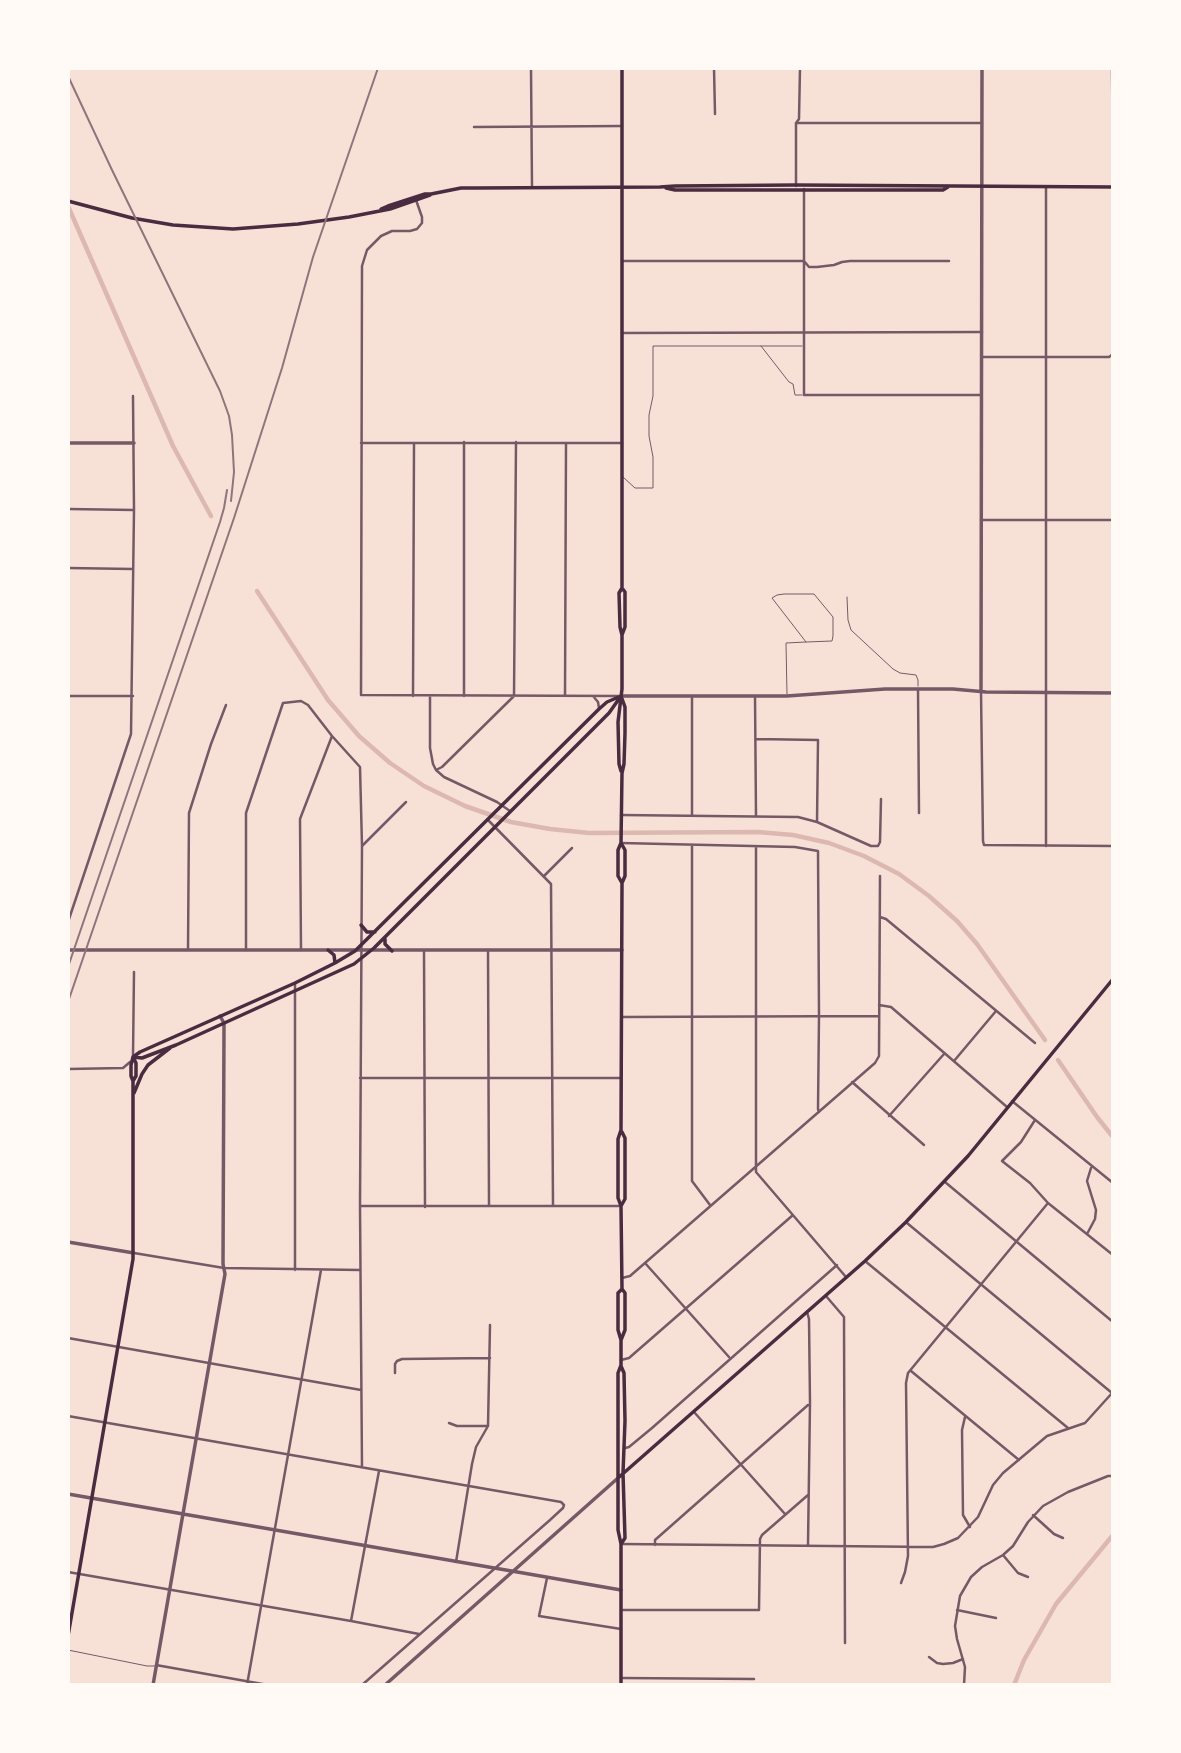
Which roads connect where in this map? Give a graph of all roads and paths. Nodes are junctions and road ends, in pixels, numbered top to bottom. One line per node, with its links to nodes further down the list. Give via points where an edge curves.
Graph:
1 (531, 68): 10 (street)
2 (622, 68): 11 (main road)
3 (714, 68): 7 (street)
4 (800, 68): 8 (street)
5 (982, 68): 9 (street)
6 (1112, 68): 13 (street)
7 (715, 114)
8 (796, 123): 9 (street); 14 (street)
9 (982, 123): 16 (street)
10 (531, 126): 11 (street); 12 (street); 18 (street)
11 (622, 126): 19 (main road)
12 (474, 127)
13 (1113, 185): 17 (main road)
14 (796, 187): 15 (main road); 19 (main road); 20 (main road)
15 (948, 187): 16 (main road); 20 (main road)
16 (981, 187): 17 (main road); 30 (street)
17 (1046, 187): 35 (street)
18 (532, 188): 19 (main road); 21 (main road, via 461,188)
19 (622, 188): 25 (main road)
20 (804, 190): 26 (street)
21 (430, 194): 22 (main road); 24 (main road)
22 (416, 200): 24 (main road); 45 (street, via 422,217 417,229 381,236 363,258)
23 (68, 201): 24 (main road, via 132,218 200,227 267,227)
24 (381, 209)
25 (622, 261): 26 (street); 28 (main road)
26 (804, 261): 27 (street, via 817,267 850,261); 29 (street)
27 (949, 261)
28 (622, 332): 29 (street); 46 (main road)
29 (804, 332): 30 (street); 32 (street)
30 (982, 332): 34 (street)
31 (761, 346): 32 (lane); 36 (lane, via 793,384 795,396); 47 (lane, via 653,346 649,415 653,488 635,488)
32 (804, 346): 36 (street)
33 (1113, 354): 35 (street)
34 (982, 357): 35 (street); 37 (street)
35 (1046, 357): 51 (street)
36 (804, 395): 37 (street)
37 (981, 395): 50 (street)
38 (133, 396): 44 (street)
39 (414, 442): 40 (street); 45 (street); 64 (street)
40 (464, 442): 41 (street); 66 (street)
41 (516, 442): 42 (street); 67 (street)
42 (566, 442): 46 (street); 68 (street)
43 (68, 443): 44 (street)
44 (134, 443): 49 (street)
45 (361, 443): 64 (street, via 361,695)
46 (622, 443): 47 (main road)
47 (622, 476): 70 (main road)
48 (68, 509): 49 (street)
49 (134, 509): 54 (street)
50 (981, 520): 51 (street); 59 (street)
51 (1047, 520): 52 (street); 60 (street)
52 (1113, 520)
53 (68, 568): 54 (street)
54 (133, 569): 63 (street)
55 (847, 597): 58 (lane, via 851,630 893,669 916,675)
56 (806, 642): 56 (lane, via 832,641 833,617 814,594 777,594 772,598); 73 (lane, via 786,643)
57 (1113, 680): 61 (street)
58 (918, 689): 59 (street); 73 (street); 86 (street)
59 (981, 691): 60 (street); 96 (street, via 984,845)
60 (1047, 693): 61 (street); 96 (street)
61 (1113, 693): 80 (street)
62 (68, 696): 63 (street)
63 (133, 696): 105 (street, via 131,734)
64 (413, 696): 65 (street)
65 (430, 696): 66 (street); 81 (street, via 430,748)
66 (464, 696): 67 (street)
67 (514, 696): 68 (street); 81 (street)
68 (565, 696): 69 (street)
69 (593, 696): 70 (street); 75 (street)
70 (621, 696): 71 (street); 75 (main road); 79 (main road); 87 (main road, via 625,707)
71 (692, 696): 72 (street); 88 (street)
72 (755, 696): 73 (street); 78 (street)
73 (787, 696)
74 (226, 705): 111 (street, via 189,813)
75 (599, 709): 76 (main road)
76 (572, 735): 79 (main road); 84 (main road)
77 (332, 736): 95 (street, via 360,767); 112 (street, via 307,705 283,703 246,813); 113 (street, via 300,819)
78 (756, 739): 89 (street); 91 (street, via 818,740)
79 (579, 742): 85 (main road)
80 (1113, 762)
81 (436, 770): 84 (street)
82 (881, 799): 91 (street, via 878,846)
83 (406, 802): 95 (street)
84 (502, 806): 85 (street); 90 (main road)
85 (508, 813): 92 (main road)
86 (919, 813)
87 (621, 816): 88 (street); 93 (main road)
88 (692, 816): 89 (street)
89 (756, 816): 91 (street)
90 (488, 820): 92 (street); 102 (main road)
91 (817, 822)
92 (495, 825): 100 (street); 103 (main road)
93 (621, 844): 94 (street); 117 (main road)
94 (692, 845): 98 (street); 130 (street)
95 (362, 846): 106 (street)
96 (1046, 846): 97 (street)
97 (1113, 846)
98 (756, 847): 131 (street, via 818,851); 134 (street)
99 (572, 848): 100 (street)
100 (544, 876): 120 (street, via 551,884)
101 (880, 876): 104 (street)
102 (414, 894): 103 (main road); 107 (main road)
103 (421, 900): 108 (main road)
104 (880, 917): 127 (street); 128 (street)
105 (68, 922)
106 (361, 925): 107 (main road, via 367,932); 109 (street)
107 (375, 932): 109 (main road)
108 (386, 936): 118 (main road); 119 (main road, via 385,944)
109 (359, 949): 114 (street); 118 (street); 121 (street); 122 (main road)
110 (68, 950): 111 (street)
111 (188, 950): 112 (street)
112 (246, 950): 113 (street)
113 (301, 950): 114 (street)
114 (328, 950): 122 (main road)
115 (424, 950): 116 (street); 119 (street); 144 (street)
116 (488, 950): 120 (street); 146 (street)
117 (621, 950): 120 (street); 133 (main road)
118 (370, 951): 119 (street); 121 (main road)
119 (392, 951)
120 (552, 951): 147 (street)
121 (361, 959): 126 (main road); 145 (street)
122 (335, 963): 125 (main road)
123 (134, 972): 139 (street)
124 (1113, 979): 152 (main road)
125 (295, 983): 126 (street); 129 (main road)
126 (296, 991): 135 (main road); 180 (street)
127 (879, 1005): 132 (street); 138 (street, via 891,1007)
128 (996, 1011): 136 (street); 140 (street)
129 (220, 1016): 135 (street); 139 (main road)
130 (692, 1016): 133 (street); 134 (street); 163 (street, via 692,1181)
131 (820, 1016): 132 (street); 134 (street); 154 (street)
132 (879, 1016): 150 (street, via 878,1056)
133 (621, 1017): 148 (main road)
134 (756, 1017): 158 (street)
135 (224, 1023): 137 (main road); 179 (street)
136 (1035, 1043)
137 (176, 1045): 139 (main road); 151 (main road, via 148,1065)
138 (944, 1054): 140 (street); 155 (street)
139 (133, 1057): 141 (street); 143 (main road); 149 (main road)
140 (954, 1061): 153 (street)
141 (124, 1068): 142 (street); 143 (street)
142 (68, 1069)
143 (131, 1076): 149 (main road)
144 (425, 1077): 145 (street); 146 (street); 168 (street)
145 (360, 1078): 164 (street)
146 (488, 1078): 147 (street); 165 (street)
147 (552, 1078): 148 (street); 166 (street)
148 (621, 1078): 167 (main road, via 625,1138 625,1199)
149 (133, 1081): 151 (main road)
150 (852, 1082): 154 (street); 155 (street)
151 (134, 1095): 174 (main road)
152 (1012, 1101): 153 (main road); 156 (street)
153 (1007, 1107): 160 (main road)
154 (819, 1112): 158 (street)
155 (890, 1116): 157 (street)
156 (1035, 1120): 159 (street); 162 (street, via 1002,1161)
157 (924, 1146)
158 (756, 1166): 163 (street); 169 (street, via 756,1172)
159 (1092, 1166): 161 (street); 171 (street, via 1087,1181 1096,1210)
160 (945, 1182): 170 (main road); 173 (street)
161 (1113, 1183)
162 (1048, 1203): 171 (street); 173 (street)
163 (710, 1205): 177 (street)
164 (360, 1206): 168 (street); 182 (street)
165 (489, 1206): 166 (street); 168 (street)
166 (553, 1206): 167 (street)
167 (621, 1206): 184 (main road)
168 (425, 1207)
169 (793, 1215): 178 (street); 187 (street)
170 (906, 1222): 176 (main road); 185 (street)
171 (1087, 1234): 175 (street)
172 (68, 1242): 174 (street)
173 (1017, 1242): 185 (street); 189 (street)
174 (134, 1253): 179 (street); 193 (main road)
175 (1113, 1255)
176 (865, 1261): 183 (main road); 191 (street)
177 (645, 1262): 184 (street); 187 (street)
178 (836, 1265): 183 (street); 195 (street)
179 (224, 1268): 180 (street); 196 (street)
180 (295, 1269): 181 (street)
181 (321, 1270): 182 (street); 200 (street)
182 (361, 1270): 201 (street)
183 (846, 1277): 186 (main road)
184 (622, 1278): 197 (main road, via 625,1330)
185 (981, 1284): 191 (street); 202 (street)
186 (825, 1296): 188 (main road); 236 (street, via 844,1317)
187 (686, 1309): 195 (street); 197 (street)
188 (807, 1312): 203 (street); 204 (main road)
189 (1113, 1322)
190 (490, 1325): 194 (street)
191 (946, 1327): 198 (street); 210 (street)
192 (68, 1338): 193 (street)
193 (118, 1347): 196 (street); 207 (main road)
194 (490, 1358): 199 (street, via 402,1359 395,1364); 209 (street)
195 (730, 1358): 212 (street)
196 (209, 1362): 200 (street); 211 (street)
197 (621, 1363): 212 (main road); 220 (main road)
198 (911, 1370): 206 (street); 237 (street, via 906,1383)
199 (395, 1373)
200 (300, 1380): 201 (street); 213 (street)
201 (361, 1390): 216 (street)
202 (1112, 1392): 210 (street, via 1085,1423)
203 (810, 1404): 215 (street); 223 (street)
204 (694, 1412): 215 (street); 218 (main road)
205 (68, 1416): 207 (street)
206 (966, 1416): 214 (street); 228 (street, via 962,1430 963,1515)
207 (106, 1423): 211 (street); 224 (main road)
208 (449, 1423): 209 (street)
209 (488, 1426): 221 (street, via 476,1447)
210 (1068, 1428): 214 (street, via 1048,1436)
211 (196, 1438): 213 (street); 225 (street)
212 (625, 1448): 218 (main road)
213 (288, 1454): 216 (street); 229 (street)
214 (1019, 1460): 228 (street, via 996,1481)
215 (740, 1464): 226 (street); 233 (street)
216 (362, 1467): 217 (street)
217 (379, 1471): 221 (street); 232 (street)
218 (623, 1473): 220 (main road); 231 (main road, via 625,1538)
219 (1113, 1476): 227 (street, via 1068,1492)
220 (618, 1478): 231 (main road); 241 (street)
221 (468, 1486): 239 (street); 240 (street, via 564,1504)
222 (68, 1494): 224 (street)
223 (808, 1495): 226 (street); 235 (street)
224 (92, 1498): 225 (street); 243 (main road)
225 (183, 1513): 229 (street); 247 (street)
226 (785, 1514): 234 (street, via 762,1535)
227 (1033, 1516): 230 (street); 238 (street)
228 (970, 1527): 237 (street, via 944,1545)
229 (274, 1529): 232 (street); 249 (street)
230 (1063, 1538)
231 (621, 1544): 233 (street); 248 (main road)
232 (365, 1545): 239 (street); 253 (street)
233 (654, 1545): 234 (street)
234 (760, 1545): 235 (street); 250 (street, via 759,1610)
235 (808, 1545): 236 (street)
236 (845, 1545): 237 (street); 257 (street)
237 (908, 1546): 246 (street)
238 (1003, 1555): 244 (street, via 1018,1573); 251 (street, via 971,1577)
239 (456, 1562): 240 (street)
240 (494, 1568): 241 (street); 255 (street)
241 (513, 1571): 245 (street); 268 (street)
242 (68, 1572): 243 (street)
243 (79, 1573): 247 (street); 256 (main road)
244 (1028, 1577)
245 (547, 1578): 248 (street); 254 (street, via 539,1616)
246 (901, 1583)
247 (170, 1589): 249 (street); 261 (street)
248 (621, 1590): 250 (main road)
249 (260, 1606): 253 (street); 264 (street)
250 (621, 1610): 254 (main road)
251 (957, 1610): 252 (street); 260 (street, via 955,1629)
252 (996, 1618)
253 (351, 1621): 255 (street)
254 (621, 1629): 262 (main road)
255 (419, 1634): 267 (street)
256 (68, 1636)
257 (845, 1643)
258 (68, 1650): 261 (lane)
259 (929, 1657): 260 (street, via 943,1664)
260 (963, 1659): 270 (street)
261 (156, 1665): 264 (street); 265 (street)
262 (621, 1678): 263 (street); 269 (main road)
263 (754, 1679)
264 (247, 1683): 266 (street)
265 (153, 1685)
266 (268, 1685)
267 (362, 1685)
268 (385, 1685)
269 (621, 1685)
270 (964, 1685)

